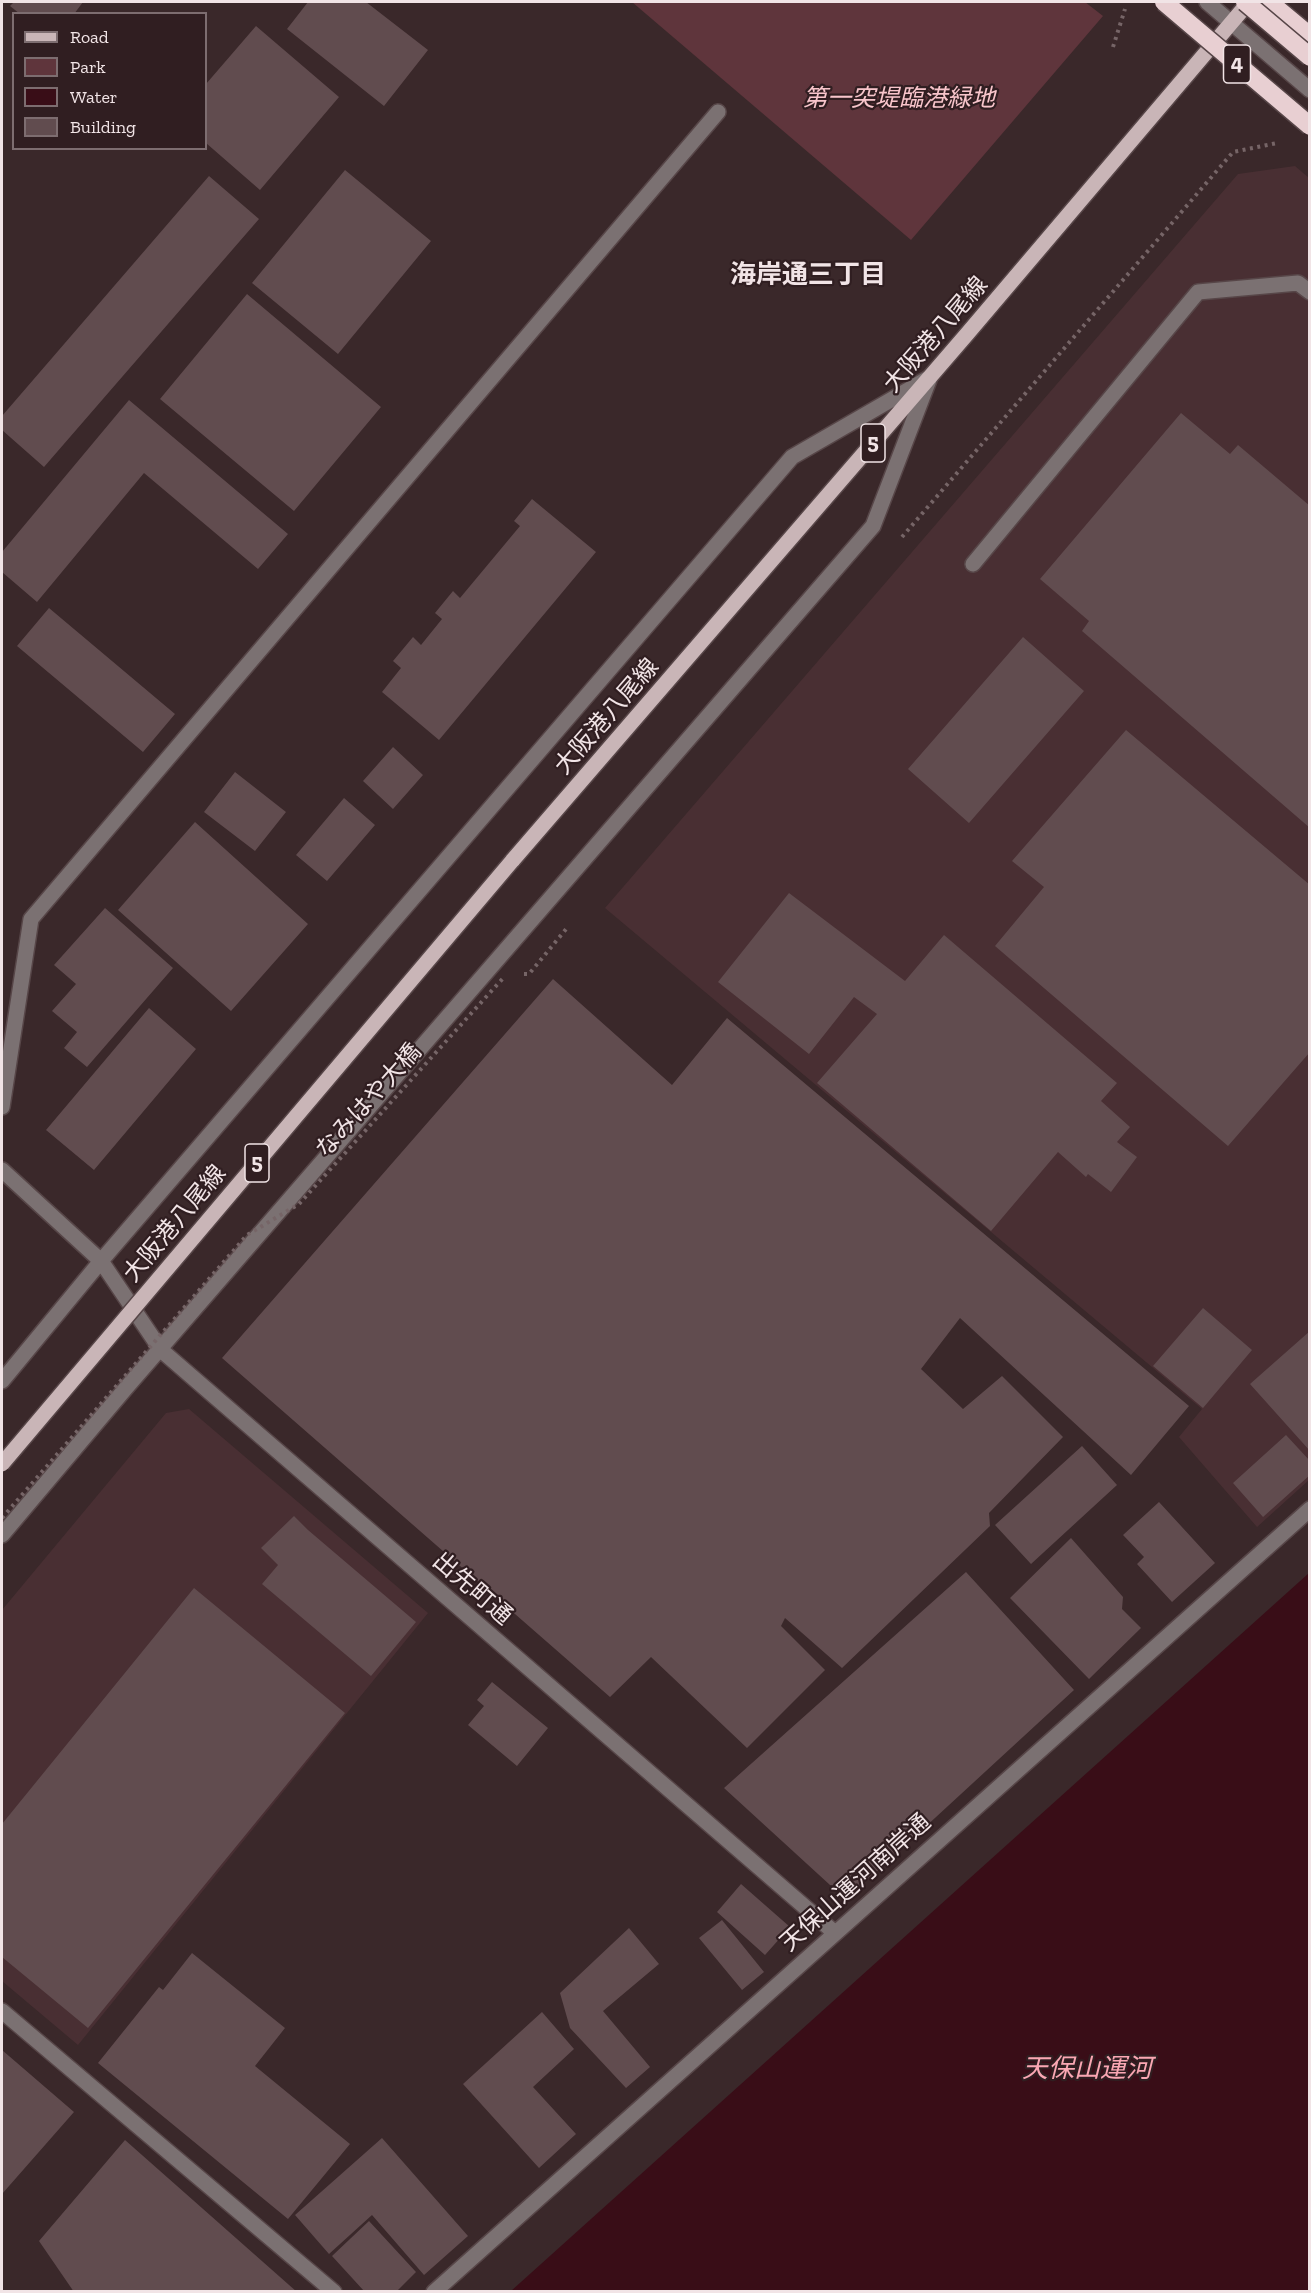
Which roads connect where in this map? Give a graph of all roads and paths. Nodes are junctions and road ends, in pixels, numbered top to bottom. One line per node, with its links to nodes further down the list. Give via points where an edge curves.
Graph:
1 (1164, 2): 14 (highway, 4, bridge)
2 (1179, 2): 13 (highway)
3 (1207, 2): 7 (street)
4 (1247, 2): 7 (main road, 大阪港八尾線 / 5); 10 (highway, 5, bridge)
5 (1269, 2): 8 (highway)
6 (1125, 9): 9 (path)
7 (1231, 23): 11 (street); 18 (main road, 大阪港八尾線 / 5)
8 (1310, 36)
9 (1113, 47)
10 (1310, 57)
11 (1310, 90)
12 (718, 112): 21 (street, via 31,919)
13 (1310, 114)
14 (1310, 126)
15 (1277, 143): 16 (path)
16 (1233, 152)
17 (1310, 292): 19 (street, via 1298,283 1198,292)
18 (930, 377): 23 (street, via 792,457); 24 (street, via 873,526); 26 (main road, 大阪港八尾線 / 5, bridge, via 512,861)
19 (973, 564)
20 (505, 976): 28 (path, なみはや大橋, bridge, via 299,1204 247,1235)
21 (2, 1107)
22 (2, 1170): 23 (street, 出先町通)
23 (101, 1261): 24 (street, 出先町通); 25 (street)
24 (160, 1350): 29 (street); 30 (street, 出先町通)
25 (2, 1381)
26 (2, 1464)
27 (1310, 1509): 30 (street, 天保山運河南岸通)
28 (2, 1518)
29 (2, 1535)
30 (835, 1933): 33 (street, 天保山運河南岸通)
31 (2, 2011): 32 (street)
32 (334, 2292)
33 (434, 2292)

